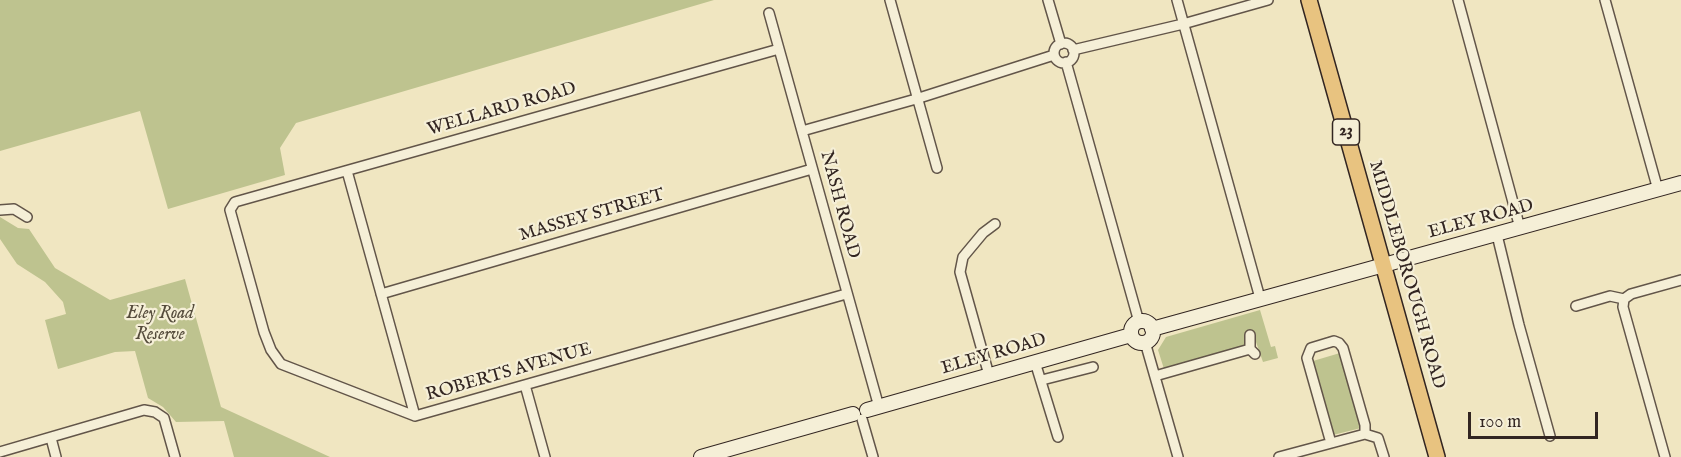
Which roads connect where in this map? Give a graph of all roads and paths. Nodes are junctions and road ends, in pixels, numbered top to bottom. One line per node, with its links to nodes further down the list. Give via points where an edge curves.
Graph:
1 (890, 0): 15 (street)
2 (1048, 0): 10 (street)
3 (1177, 0): 9 (street)
4 (1268, 0): 9 (street)
5 (1309, 0): 28 (main road, MIDDLEBOROUGH ROAD / 23)
6 (1458, 0): 26 (street)
7 (1605, 0): 21 (street)
8 (769, 12): 11 (street, NASH ROAD)
9 (1184, 24): 12 (street); 32 (street)
10 (1061, 44): 12 (street); 13 (street)
11 (779, 49): 16 (street, NASH ROAD); 19 (street, WELLARD ROAD)
12 (1073, 50): 14 (street)
13 (1054, 55): 14 (street, via 1059,62); 15 (street)
14 (1066, 62): 35 (street)
15 (916, 99): 16 (street); 17 (street)
16 (802, 131): 18 (street, NASH ROAD)
17 (937, 168)
18 (812, 170): 30 (street, MASSEY STREET); 31 (street, NASH ROAD)
19 (347, 171): 22 (street, WELLARD ROAD); 30 (street)
20 (1681, 183): 21 (main road, ELEY ROAD)
21 (1658, 190): 26 (main road, ELEY ROAD)
22 (235, 202): 47 (street, ROBERTS AVENUE, via 230,210 264,332 281,364)
23 (0, 210): 24 (street, via 14,209)
24 (27, 217)
25 (996, 224): 42 (street, via 983,232 963,257 960,272)
26 (1520, 228): 27 (main road, ELEY ROAD)
27 (1497, 235): 28 (main road, ELEY ROAD); 49 (street)
28 (1383, 265): 32 (main road, ELEY ROAD); 62 (main road, MIDDLEBOROUGH ROAD / 23)
29 (1681, 280): 33 (street)
30 (381, 294): 47 (street)
31 (846, 294): 45 (street, ROBERTS AVENUE); 46 (street, NASH ROAD)
32 (1260, 298): 36 (main road, ELEY ROAD)
33 (1624, 299): 34 (street, via 1610,296); 63 (street, via 1623,308)
34 (1576, 306)
35 (1139, 322): 36 (main road); 37 (main road)
36 (1152, 329): 39 (main road, via 1152,336)
37 (1131, 335): 39 (main road, via 1138,342); 40 (main road, ELEY ROAD)
38 (1250, 335): 43 (street, via 1253,352)
39 (1145, 342): 43 (street)
40 (1035, 362): 42 (main road, ELEY ROAD); 44 (street)
41 (1093, 367): 44 (street)
42 (989, 375): 46 (main road, ELEY ROAD)
43 (1155, 376): 59 (street)
44 (1042, 380): 50 (street)
45 (525, 385): 47 (street, ROBERTS AVENUE); 56 (street)
46 (865, 413): 57 (main road, ELEY ROAD); 58 (street, NASH ROAD)
47 (415, 416)
48 (1365, 435): 52 (street); 52 (street, via 1343,348 1334,341 1311,348 1307,358); 61 (street, via 1378,438)
49 (1550, 436)
50 (1058, 437)
51 (51, 438): 53 (street); 54 (street); 55 (street, via 144,410 164,418)
52 (1331, 443): 60 (street)
53 (0, 452)
54 (56, 457)
55 (175, 457)
56 (545, 457)
57 (701, 457)
58 (873, 457)
59 (1178, 457)
60 (1279, 457)
61 (1384, 457)
62 (1437, 457)
63 (1665, 457)

